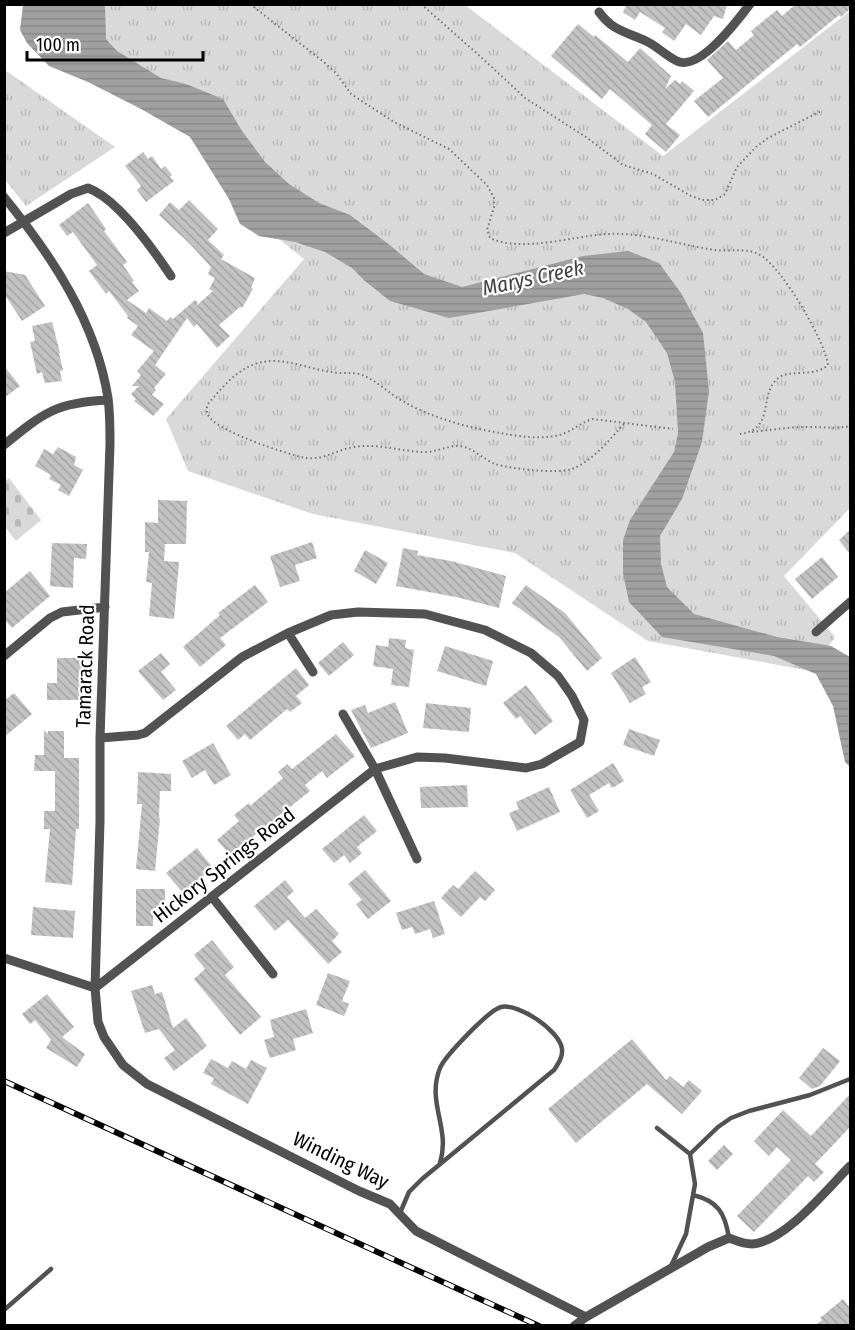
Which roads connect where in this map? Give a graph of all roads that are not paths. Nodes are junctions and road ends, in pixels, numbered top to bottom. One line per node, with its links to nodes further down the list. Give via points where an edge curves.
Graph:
1 (750, 4): 2 (street, via 710,51 679,63 647,41 608,25)
2 (599, 12)
3 (4, 197): 4 (street, Tamarack Road)
4 (25, 222): 5 (street); 6 (street, via 71,194 88,188 100,192 154,250); 7 (street, Tamarack Road, via 70,291 88,327)
5 (4, 233)
6 (171, 276)
7 (108, 400): 8 (street, via 80,401 50,411); 10 (street, Tamarack Road, via 111,444)
8 (4, 445)
9 (850, 602): 11 (street)
10 (105, 607): 13 (street, via 63,612 50,618); 16 (street, Tamarack Road)
11 (816, 632)
12 (288, 633): 14 (street); 16 (street, via 242,657 145,733); 17 (street, Hickory Springs Road, via 331,615 358,612 425,614 485,630 531,653 558,676 584,720 580,742 543,765 526,768 417,757)
13 (4, 656)
14 (312, 672)
15 (344, 714): 17 (street)
16 (100, 738): 22 (street, Tamarack Road)
17 (375, 769): 18 (street); 19 (street, Hickory Springs Road)
18 (417, 860)
19 (212, 897): 21 (street); 22 (street, Hickory Springs Road)
20 (4, 958): 22 (street)
21 (273, 974)
22 (95, 988): 24 (street, Tamarack Road, via 98,1022 123,1065 147,1084)
23 (850, 1079): 26 (lane, via 731,1118)
24 (202, 1112): 30 (street, Winding Way, via 390,1204)
25 (657, 1128): 26 (lane)
26 (690, 1154): 29 (lane)
27 (440, 1163): 27 (lane, via 556,1066 562,1054 560,1041 526,1013 508,1007 494,1010 441,1067 435,1092 445,1144); 30 (lane, via 410,1192)
28 (850, 1166): 31 (street, via 780,1233 754,1244)
29 (693, 1195): 31 (lane, via 708,1198 723,1213); 32 (lane, via 686,1234)
30 (400, 1213): 35 (street, Winding Way, via 416,1231)
31 (729, 1238): 32 (street)
32 (670, 1268): 35 (street)
33 (51, 1269): 34 (lane)
34 (4, 1310)
35 (586, 1317): 36 (street)
36 (574, 1326)

